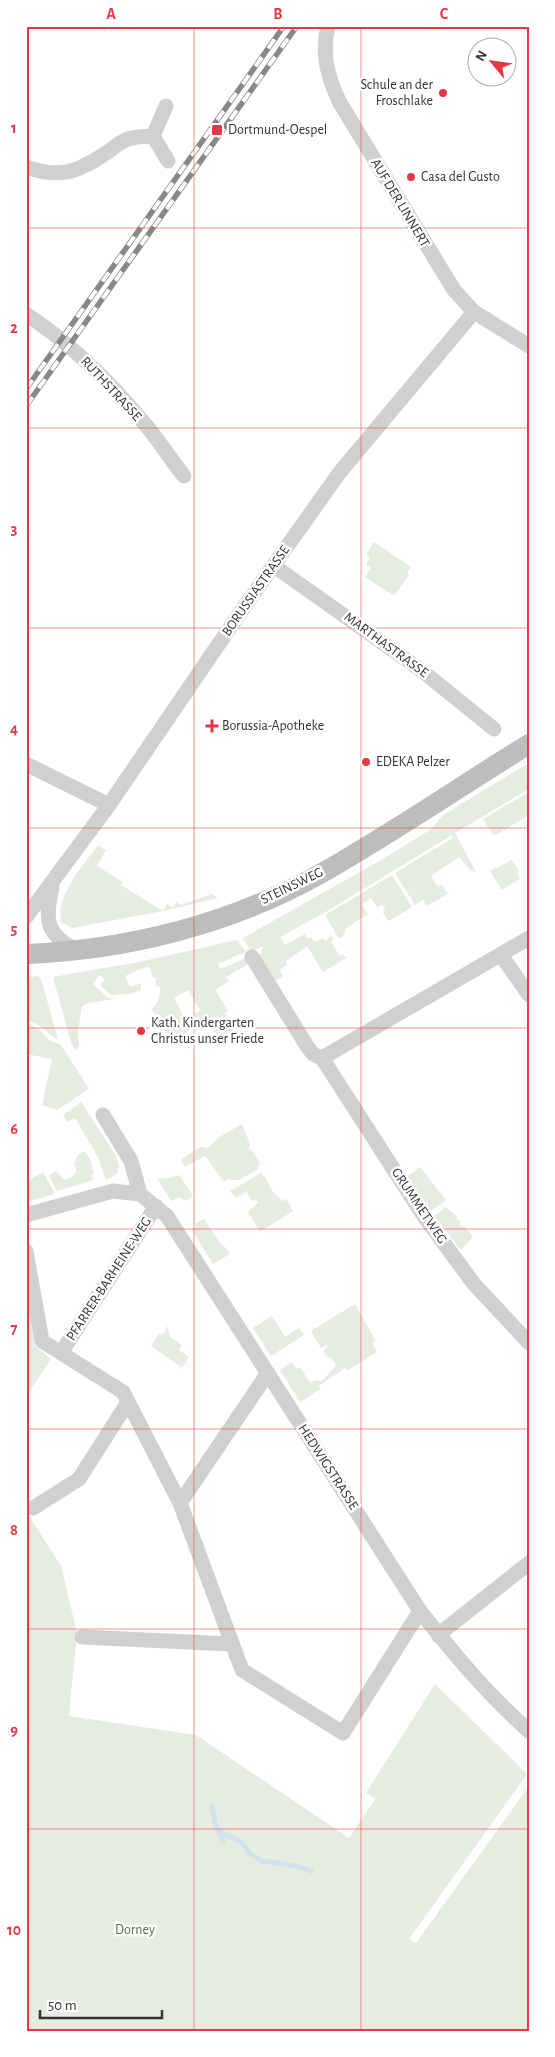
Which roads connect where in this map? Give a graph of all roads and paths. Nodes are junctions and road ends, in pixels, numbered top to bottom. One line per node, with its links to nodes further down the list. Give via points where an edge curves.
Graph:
1 (328, 26): 6 (street, AUF DER LINNERT, via 325,58 340,103 436,263)
2 (166, 106): 3 (street)
3 (153, 136): 4 (street); 5 (street, via 127,139 77,170 51,172)
4 (168, 160)
5 (26, 166)
6 (474, 312): 8 (street, AUF DER LINNERT); 10 (street, BORUSSIASTRASSE, via 340,472)
7 (26, 314): 9 (street, RUTHSTRASSE, via 54,332 81,356 136,413)
8 (529, 346)
9 (184, 476)
10 (274, 566): 11 (street, MARTHASTRASSE, via 421,670); 14 (street, BORUSSIASTRASSE)
11 (494, 729)
12 (529, 744): 18 (main road, STEINSWEG, via 319,874 289,889 237,912 184,929)
13 (26, 764): 14 (street)
14 (109, 805): 15 (street, BORUSSIASTRASSE)
15 (53, 883): 16 (street, BORUSSIASTRASSE); 18 (street, BORUSSIASTRASSE, via 47,911 49,926 64,944)
16 (26, 917)
17 (529, 938): 20 (street)
18 (78, 951): 19 (main road, STEINSWEG)
19 (26, 954)
20 (501, 955): 22 (street); 23 (street)
21 (252, 958): 23 (street, GRUMMETWEG, via 307,1046)
22 (529, 994)
23 (322, 1058): 29 (street, GRUMMETWEG, via 423,1215 474,1284)
24 (103, 1115): 25 (street, via 131,1161)
25 (140, 1194): 26 (street, HEDWIGSTRASSE); 27 (street, via 113,1191)
26 (156, 1206): 30 (street, PFARRER-BARHEINE-WEG); 31 (street, HEDWIGSTRASSE, via 168,1216)
27 (26, 1215)
28 (26, 1251): 30 (street, PFARRER-BARHEINE-WEG, via 42,1341)
29 (529, 1343)
30 (61, 1353): 32 (street, PFARRER-BARHEINE-WEG, via 123,1392)
31 (268, 1373): 33 (street); 36 (street, HEDWIGSTRASSE)
32 (128, 1402): 33 (street, PFARRER-BARHEINE-WEG); 34 (street, via 79,1479)
33 (180, 1503): 39 (street, PFARRER-BARHEINE-WEG)
34 (33, 1508)
35 (529, 1563): 37 (street)
36 (420, 1611): 37 (street, HEDWIGSTRASSE); 39 (street, PFARRER-BARHEINE-WEG, via 343,1733 242,1670)
37 (438, 1635): 40 (street, HEDWIGSTRASSE, via 492,1696)
38 (82, 1637): 39 (street)
39 (231, 1644)
40 (529, 1731)

